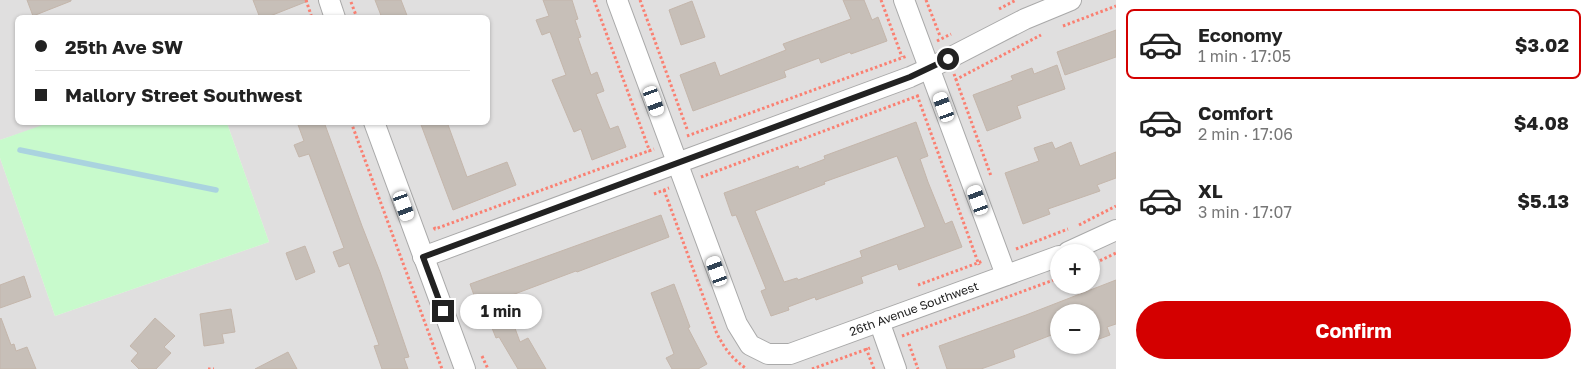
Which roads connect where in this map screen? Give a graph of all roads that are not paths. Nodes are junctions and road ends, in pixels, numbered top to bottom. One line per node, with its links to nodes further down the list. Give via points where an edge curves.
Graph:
1 (329, 0): 5 (street)
2 (617, 0): 8 (street)
3 (904, 0): 6 (street)
4 (1071, 0): 6 (street, via 1025,19)
5 (334, 15)
6 (930, 68): 8 (street); 13 (street)
7 (375, 125): 11 (street)
8 (677, 163): 11 (street); 14 (street, 26th Avenue Southwest, via 737,324 750,345 768,354 790,354)
9 (1116, 230): 10 (street)
10 (1085, 244)
11 (423, 257): 15 (street)
12 (1050, 259): 13 (street, 26th Avenue Southwest)
13 (1006, 276): 14 (street, 26th Avenue Southwest)
14 (879, 321): 16 (street)
15 (465, 369)
16 (896, 369)

